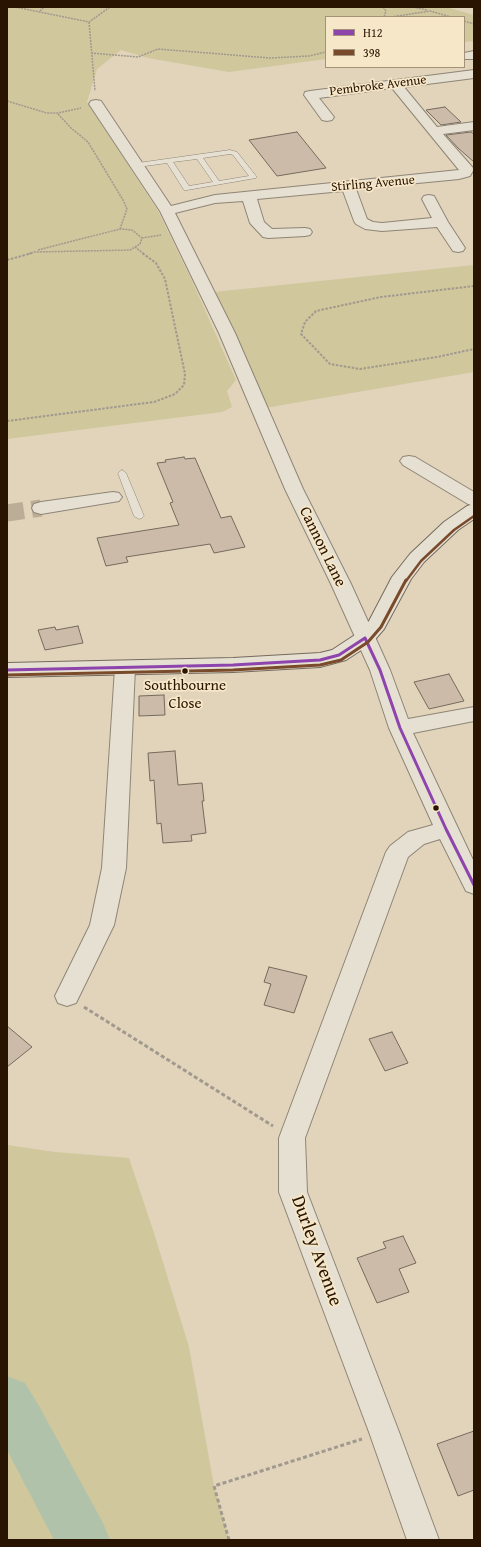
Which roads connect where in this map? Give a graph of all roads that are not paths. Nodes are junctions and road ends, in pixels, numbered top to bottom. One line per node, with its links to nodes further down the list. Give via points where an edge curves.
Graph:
1 (474, 74): 2 (street, Pembroke Avenue)
2 (395, 84): 4 (street, Pembroke Avenue); 8 (street, Stirling Avenue)
3 (301, 85): 4 (street)
4 (310, 95): 6 (street, Pembroke Avenue)
5 (96, 104): 13 (street, Cannon Lane)
6 (327, 117)
7 (474, 126): 8 (street)
8 (434, 131): 10 (street, Stirling Avenue)
9 (469, 153): 10 (street)
10 (455, 155): 15 (street, Stirling Avenue, via 467,169 465,173)
11 (199, 156): 12 (lane); 14 (lane); 14 (lane, via 235,153 254,177)
12 (169, 161): 13 (lane); 14 (lane, via 187,188)
13 (138, 165): 18 (street, Cannon Lane)
14 (217, 183)
15 (348, 186): 16 (street, Stirling Avenue); 19 (street, via 361,221 370,226)
16 (248, 195): 18 (street, Stirling Avenue, via 215,199); 20 (street, via 257,223 268,234)
17 (429, 199): 19 (street)
18 (167, 210): 29 (street, Cannon Lane, via 227,333 294,489)
19 (441, 222): 21 (street)
20 (305, 232)
21 (458, 248)
22 (409, 461): 25 (street)
23 (122, 473): 24 (lane)
24 (122, 495): 26 (street); 28 (lane)
25 (474, 500)
26 (41, 508)
27 (474, 510): 29 (street, via 451,526 417,558 402,577 383,616)
28 (139, 516)
29 (365, 638): 30 (street, via 339,655 320,660); 33 (street, Cannon Lane, via 380,670)
30 (125, 668): 31 (street); 36 (street, via 114,868 102,925)
31 (7, 670)
32 (474, 714): 33 (street)
33 (400, 728): 34 (street, Cannon Lane)
34 (446, 829): 35 (street, Cannon Lane); 37 (street, Durley Avenue, via 416,838 398,852 292,1138 293,1192)
35 (474, 885)
36 (67, 996)
37 (423, 1540)

